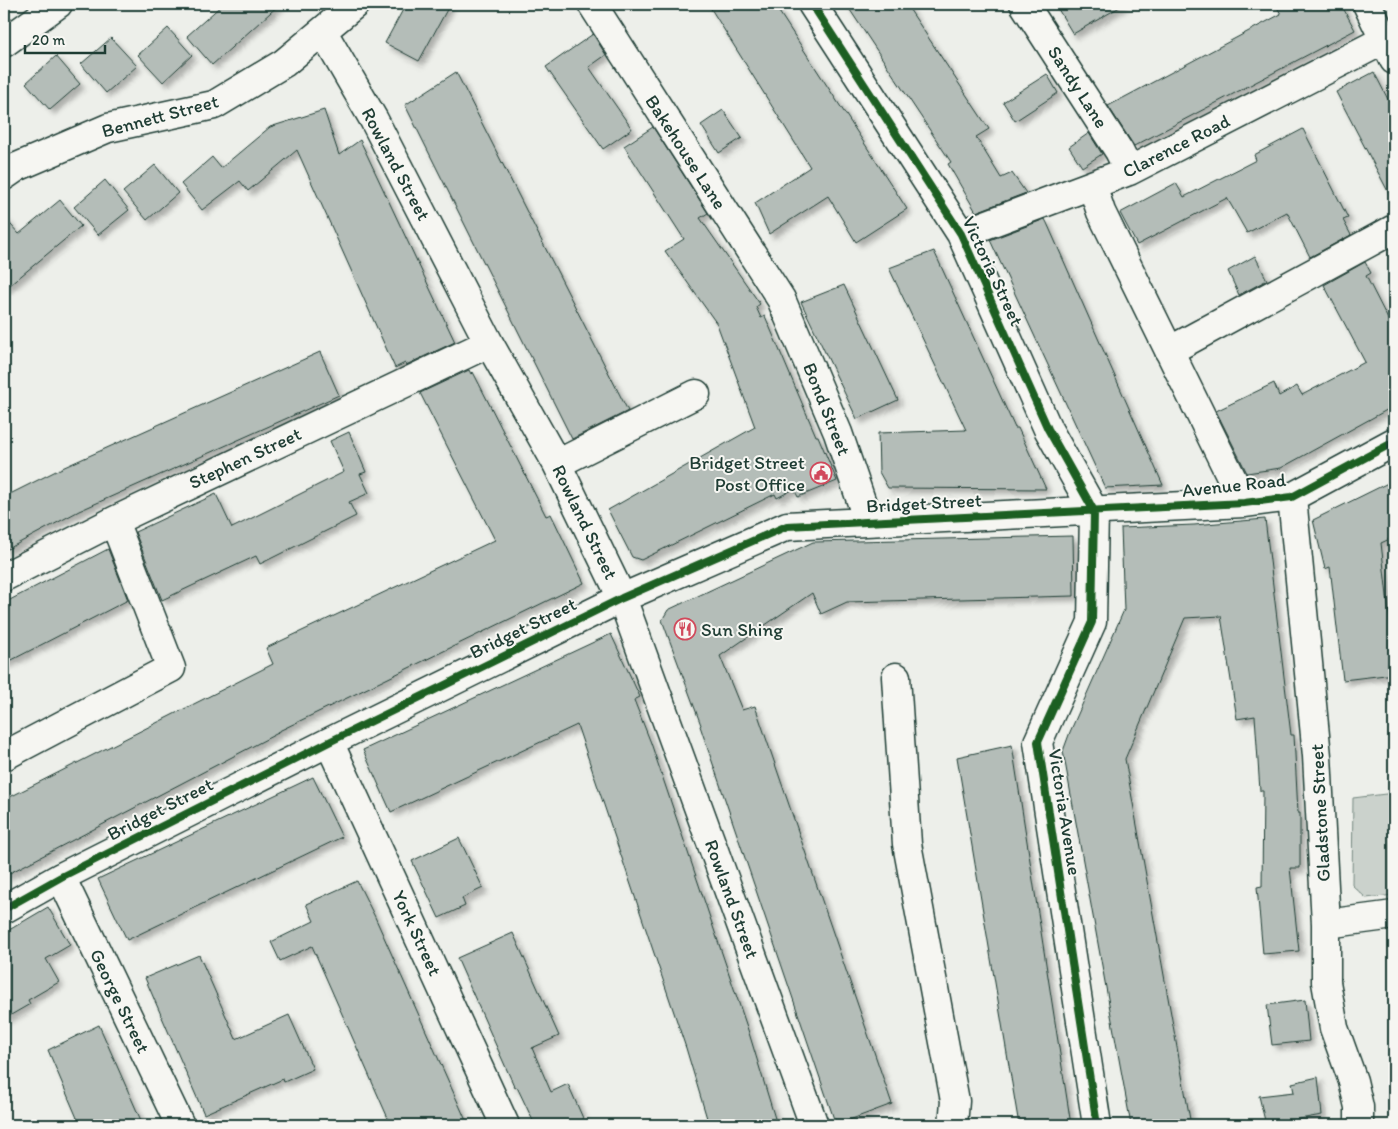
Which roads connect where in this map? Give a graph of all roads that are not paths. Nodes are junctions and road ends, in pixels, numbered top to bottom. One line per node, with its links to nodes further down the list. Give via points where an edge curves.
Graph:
1 (58, 4): 8 (street)
2 (355, 4): 7 (street, Bennett Street)
3 (592, 4): 15 (street, Bakehouse Lane)
4 (812, 4): 14 (street, Victoria Street)
5 (1024, 4): 10 (street, Sandy Lane, via 1120,151)
6 (1367, 4): 9 (street)
7 (323, 32): 11 (street, Bennett Street, via 284,63 214,105 108,128); 16 (street, Rowland Street, via 374,120)
8 (4, 43)
9 (1389, 50): 10 (street, Clarence Road)
10 (1129, 171): 12 (street, Clarence Road)
11 (4, 176)
12 (1092, 186): 14 (street, Clarence Road); 17 (street, via 1101,212)
13 (1394, 229): 17 (street)
14 (960, 234): 23 (street, Victoria Street, via 1048,429)
15 (780, 299): 25 (street, Bond Street, via 838,433)
16 (489, 343): 20 (street, Rowland Street); 24 (street, Stephen Street)
17 (1169, 351): 22 (street)
18 (696, 394): 20 (street)
19 (1394, 442): 21 (street, Avenue Road)
20 (557, 464): 27 (street, Rowland Street)
21 (1292, 497): 22 (street, Avenue Road); 34 (street, Gladstone Street, via 1317,756)
22 (1244, 503): 23 (street, Avenue Road)
23 (1094, 512): 25 (street, Bridget Street); 39 (street, Victoria Avenue, via 1092,622 1038,742)
24 (114, 521): 26 (street, Stephen Street); 30 (street, via 171,668)
25 (868, 521): 27 (street, Bridget Street, via 787,526)
26 (4, 577)
27 (622, 598): 29 (street, Bridget Street); 37 (street, Rowland Street)
28 (896, 677): 38 (street, via 907,844 955,1101)
29 (330, 742): 31 (street, Bridget Street); 36 (street, York Street)
30 (4, 756)
31 (61, 877): 32 (street, Bridget Street); 35 (street, George Street)
32 (4, 909)
33 (1394, 915): 34 (street)
34 (1326, 924): 40 (street, Gladstone Street, via 1326,982 1334,1028 1353,1081)
35 (180, 1125)
36 (505, 1125)
37 (814, 1125)
38 (953, 1125)
39 (1097, 1125)
40 (1359, 1125)

